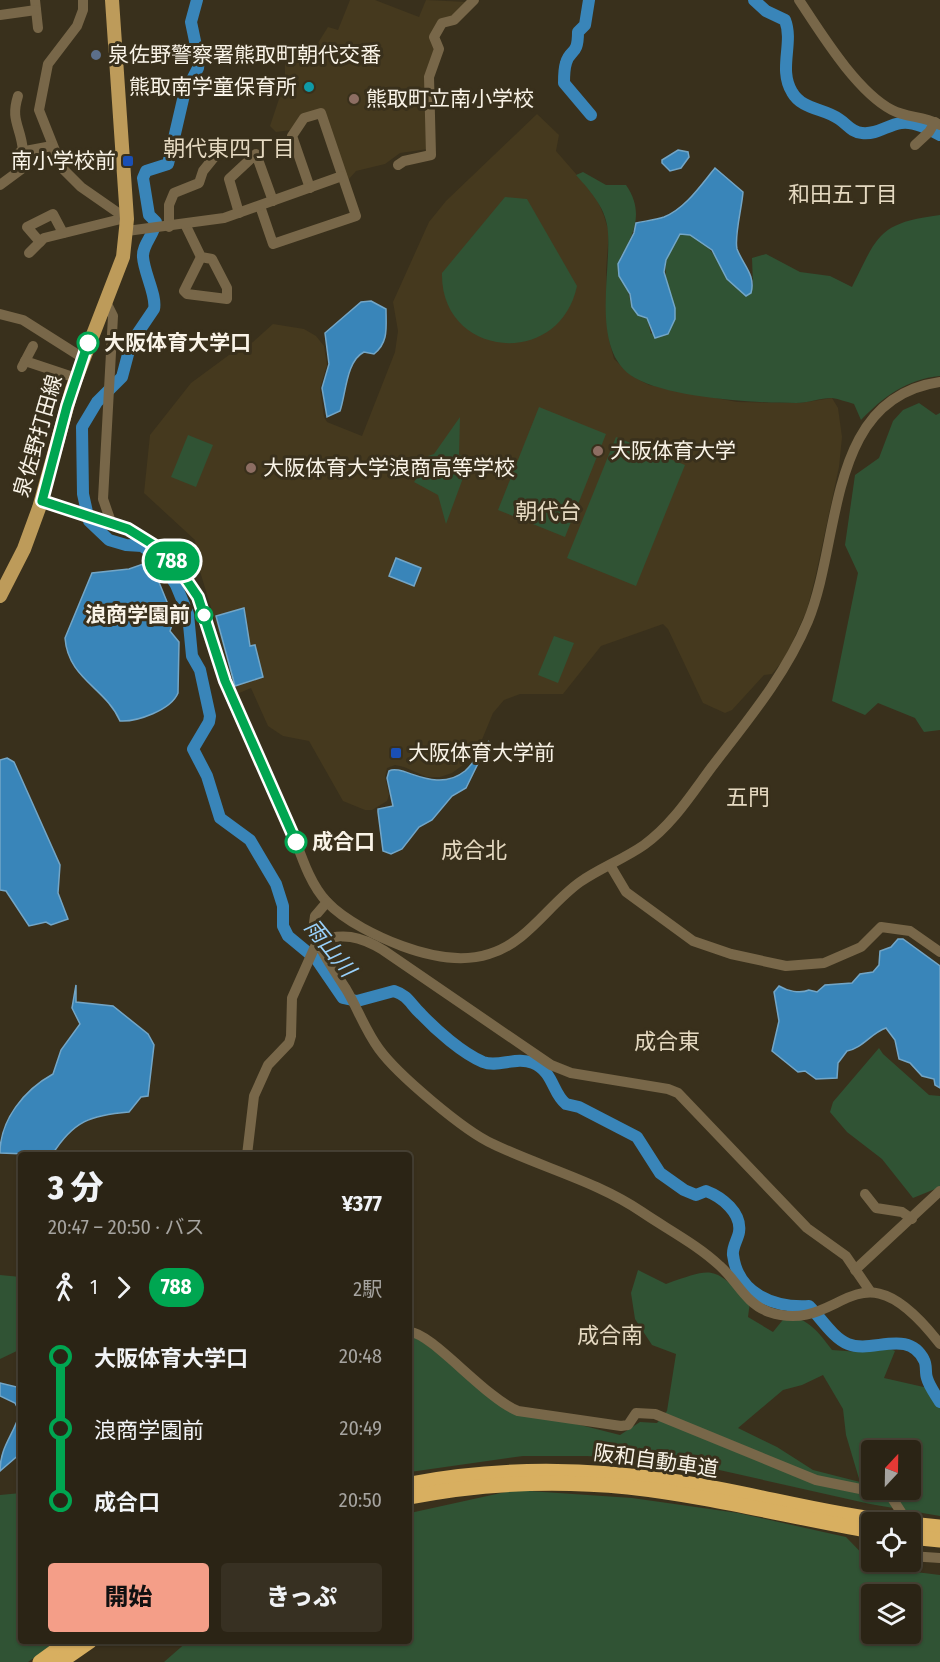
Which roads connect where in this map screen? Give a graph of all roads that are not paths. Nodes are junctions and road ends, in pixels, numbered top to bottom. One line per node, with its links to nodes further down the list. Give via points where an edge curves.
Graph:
1 (83, 0): 12 (street, via 81,18 52,57 45,78 39,110)
2 (112, 0): 21 (main road, 泉佐野打田線)
3 (473, 0): 14 (street, via 454,20 442,23 434,37 439,50 429,77 431,155)
4 (799, 0): 9 (street, via 825,40 870,92 890,109)
5 (36, 5): 6 (street); 7 (street)
6 (0, 15)
7 (38, 28)
8 (18, 96): 13 (street, via 13,112)
9 (934, 127): 11 (street)
10 (224, 145): 23 (street, via 203,171 199,183 174,193)
11 (915, 145)
12 (52, 146): 13 (street); 21 (street, via 71,178)
13 (23, 151): 16 (street, via 23,168)
14 (398, 165)
15 (342, 176): 17 (street); 17 (street, via 321,113 304,118 292,136); 19 (street, via 356,216 273,244)
16 (0, 185)
17 (310, 188): 18 (street)
18 (273, 201): 19 (street); 20 (street, via 256,154 228,179)
19 (260, 206): 20 (street)
20 (239, 213): 22 (street)
21 (127, 223): 23 (street, via 146,230); 24 (street); 28 (main road, 泉佐野打田線, via 123,257)
22 (185, 224): 23 (street); 27 (street)
23 (166, 227)
24 (63, 233): 25 (street); 25 (street, via 53,214 27,227)
25 (40, 242): 26 (street)
26 (29, 253)
27 (201, 257): 27 (street, via 212,259 227,288 227,299 184,291)
28 (106, 302): 31 (main road, 泉佐野打田線); 35 (street, via 113,316 102,499)
29 (0, 314): 31 (street, via 23,320)
30 (33, 346): 32 (street, via 23,364)
31 (83, 358): 32 (main road, 泉佐野打田線)
32 (76, 378): 34 (main road, 泉佐野打田線)
33 (940, 382): 38 (street, via 896,396 870,419 849,458 816,602 782,672 674,818 643,846)
34 (48, 502): 35 (street); 36 (main road, 泉佐野打田線)
35 (111, 522): 39 (street, via 157,547 179,569 198,597 244,729 307,868)
36 (5, 577): 37 (main road, 泉佐野打田線)
37 (0, 596)
38 (610, 865): 39 (street, via 579,883 506,947 477,957 438,957 391,942); 41 (street, via 626,892 693,941 730,954 786,966 824,963 861,947 881,927 910,931)
39 (327, 902): 40 (street, via 313,923)
40 (317, 942): 42 (street, via 292,999 289,1043 268,1065 254,1096); 46 (street, via 347,935 370,942 561,1070 678,1093 807,1228 846,1256); 47 (street, via 380,1051 477,1136 617,1196 721,1267 737,1289 765,1310 782,1315 810,1313 852,1294)
41 (940, 952)
42 (247, 1152)
43 (940, 1191): 45 (street)
44 (865, 1194): 45 (street, via 876,1208 902,1212)
45 (912, 1219): 46 (street)
46 (855, 1270): 47 (street)
47 (870, 1291): 49 (street, via 905,1307)
48 (412, 1333): 55 (street, via 424,1337 505,1406 518,1411 621,1426 628,1425 636,1413 655,1414 816,1480 890,1495)
49 (940, 1344)
50 (569, 1477): 51 (highway, 阪和自動車道); 52 (highway, 阪和自動車道, via 492,1473); 53 (highway, 阪和自動車道)
51 (630, 1481): 54 (highway, 阪和自動車道); 58 (highway, 阪和自動車道)
52 (412, 1484)
53 (412, 1497)
54 (861, 1512)
55 (896, 1512)
56 (921, 1525): 57 (highway)
57 (940, 1527)
58 (861, 1529)
59 (921, 1538): 60 (highway)
60 (940, 1540)
61 (921, 1557): 62 (street)
62 (940, 1558)
63 (65, 1644): 65 (highway)
64 (86, 1644): 66 (highway)
65 (40, 1662)
66 (60, 1662)

